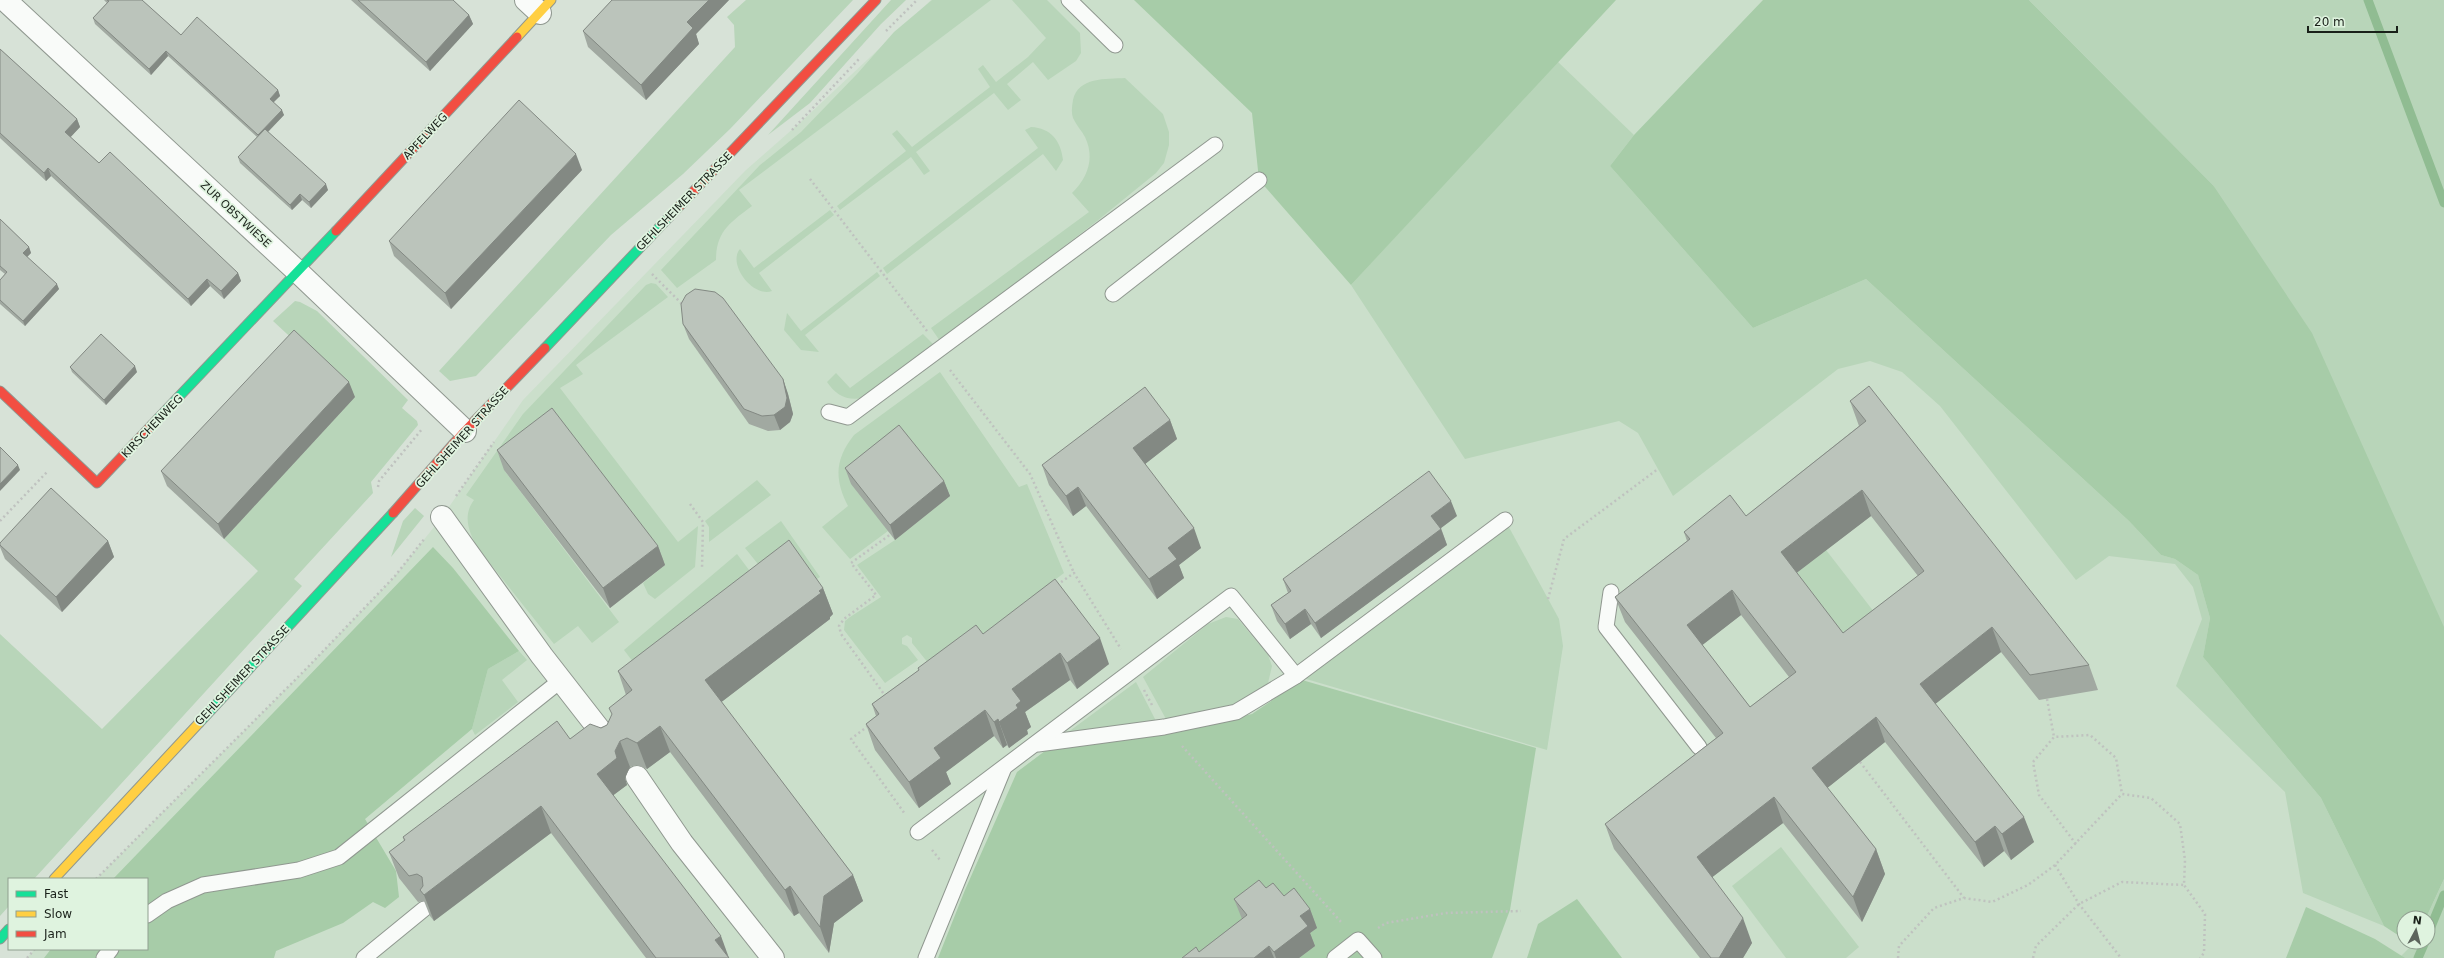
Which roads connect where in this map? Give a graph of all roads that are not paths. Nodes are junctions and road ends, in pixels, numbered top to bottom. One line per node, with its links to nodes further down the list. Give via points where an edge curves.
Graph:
1 (5, 0): 8 (street, ZUR OBSTWIESE)
2 (876, 0): 12 (street, GEHLSHEIMER STRASSE)
3 (1069, 0): 5 (lane)
4 (539, 4): 8 (street, APFELWEG)
5 (1116, 45)
6 (1215, 145): 11 (lane, via 848,417)
7 (1259, 180): 9 (lane)
8 (298, 272): 10 (street, KIRSCHENWEG, via 97,483); 12 (street, ZUR OBSTWIESE)
9 (1113, 294)
10 (0, 391)
11 (829, 412)
12 (466, 431): 24 (street, GEHLSHEIMER STRASSE, via 368,541)
13 (442, 517): 17 (street)
14 (1505, 520): 16 (lane)
15 (1612, 592): 20 (lane, via 1606,627)
16 (1296, 676): 19 (lane, via 1236,712 1164,727); 19 (lane, via 1231,596)
17 (560, 681): 18 (street); 26 (lane, via 339,857 299,870 203,885 167,900)
18 (609, 742)
19 (1038, 744): 21 (lane)
20 (1699, 747)
21 (1004, 769): 23 (lane); 33 (lane)
22 (637, 777): 32 (street, via 682,843)
23 (918, 832)
24 (55, 878)
25 (424, 909): 31 (lane)
26 (148, 914)
27 (8, 930): 28 (street)
28 (0, 939)
29 (110, 950): 30 (lane)
30 (104, 958)
31 (364, 958)
32 (773, 958)
33 (926, 958)
34 (1335, 958): 35 (lane, via 1358,940)
35 (1374, 958)

